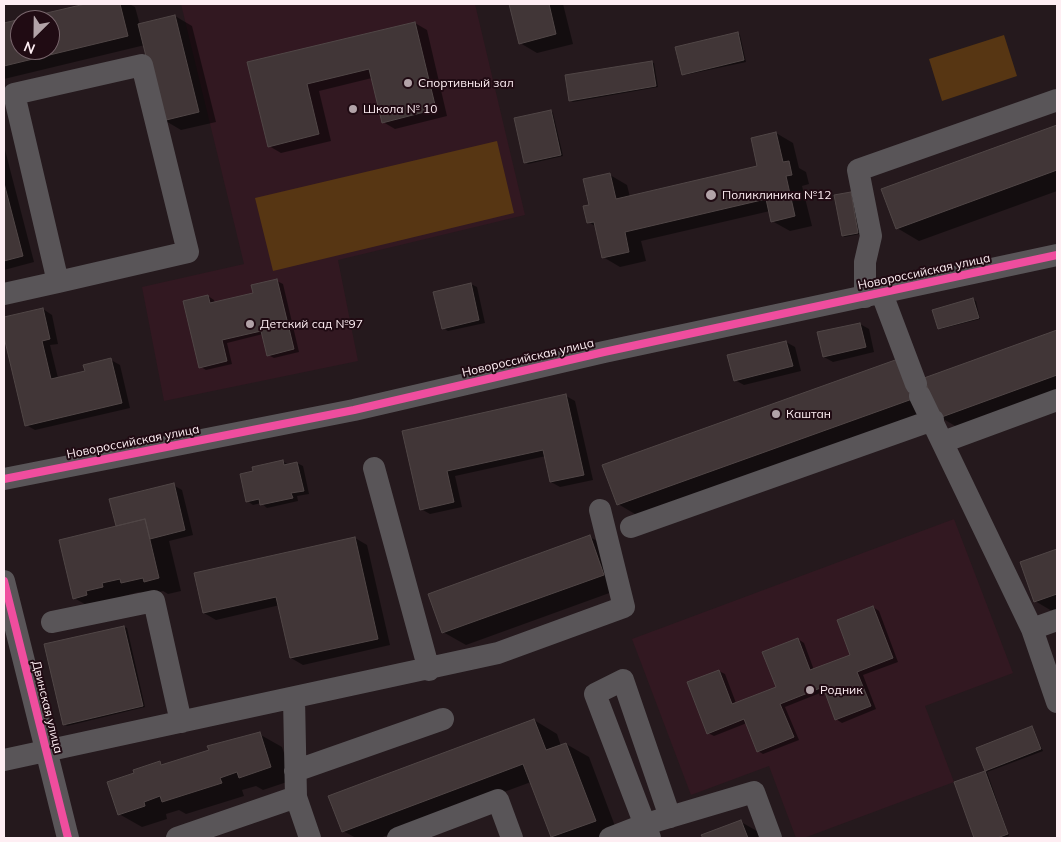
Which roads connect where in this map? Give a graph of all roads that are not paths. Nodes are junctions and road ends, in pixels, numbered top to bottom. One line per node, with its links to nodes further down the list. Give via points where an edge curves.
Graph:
1 (1057, 100): 5 (street, via 858,170 870,236 865,262)
2 (1057, 255): 5 (street, Новороссийская улица)
3 (58, 282): 3 (street, via 14,94 142,65 188,252); 4 (street)
4 (4, 294)
5 (873, 295): 7 (street); 10 (street, Новороссийская улица, via 354,410)
6 (1057, 400): 8 (street)
7 (933, 420): 8 (street); 12 (street)
8 (944, 442): 16 (street)
9 (374, 468): 17 (street)
10 (4, 478)
11 (600, 510): 17 (street, via 624,607 498,653)
12 (632, 528)
13 (4, 581): 22 (street, Двинская улица)
14 (1057, 620): 16 (street)
15 (52, 622): 21 (street, via 154,601)
16 (1032, 629): 19 (street)
17 (429, 670): 18 (street)
18 (294, 698): 21 (street); 24 (street)
19 (1057, 702)
20 (443, 719): 24 (street)
21 (181, 722): 22 (street)
22 (46, 751): 23 (street); 28 (street, Двинская улица)
23 (4, 760)
24 (295, 771): 25 (street)
25 (296, 797): 29 (street); 30 (street)
26 (670, 817): 27 (street); 27 (street, via 623,680 595,694); 34 (street, via 754,792)
27 (648, 831): 33 (street)
28 (68, 838)
29 (177, 838)
30 (310, 838)
31 (398, 838): 32 (street, via 498,800)
32 (512, 838)
33 (610, 838)
34 (771, 838)

